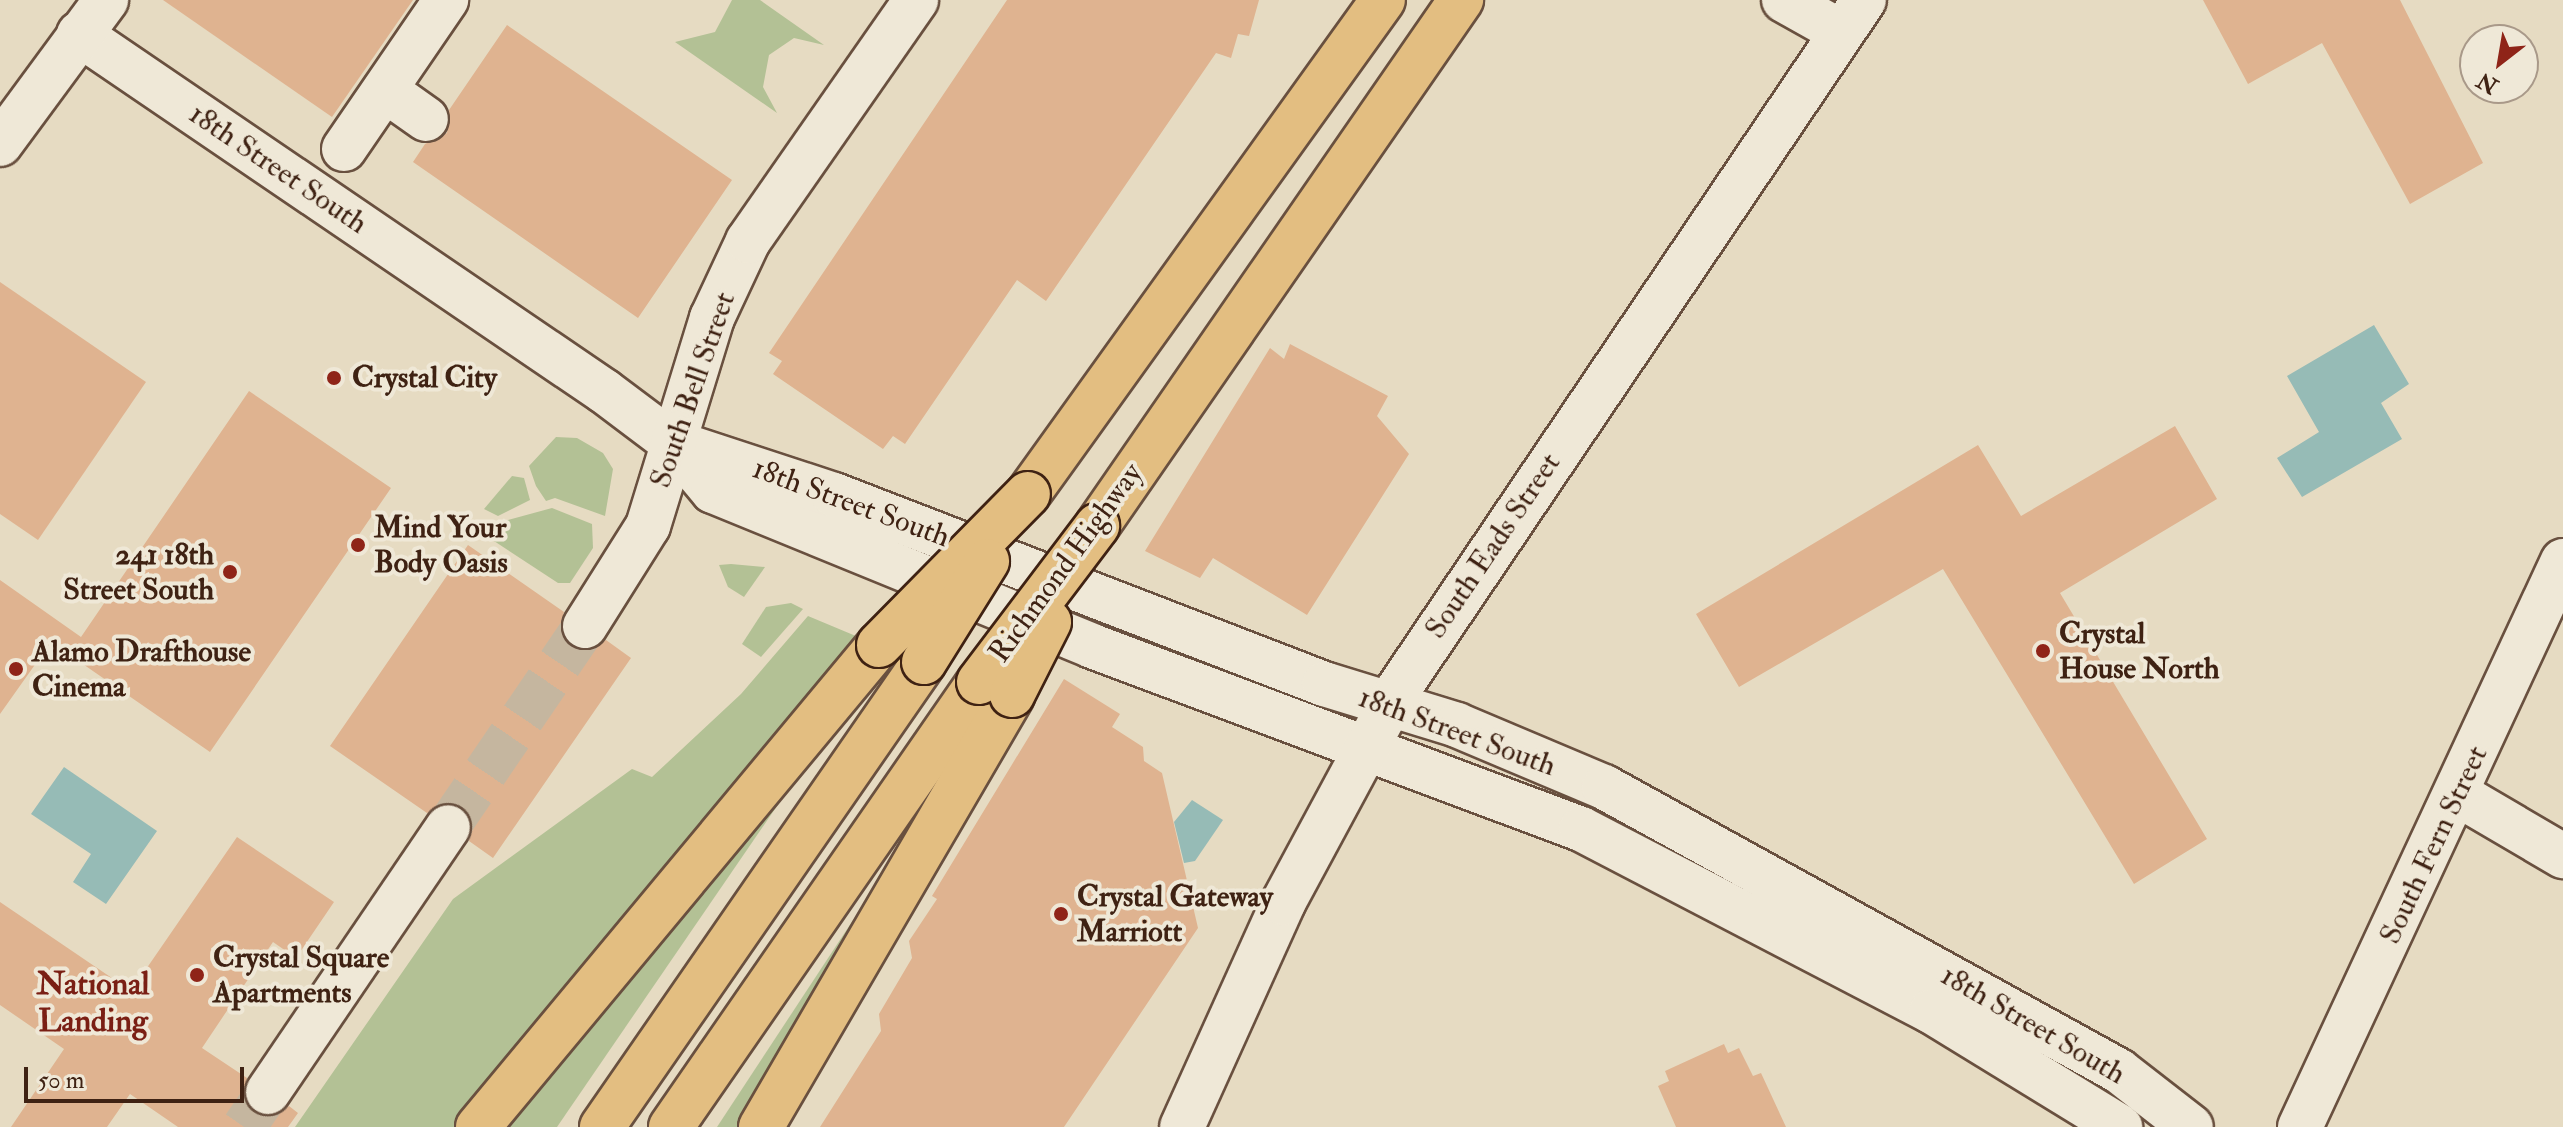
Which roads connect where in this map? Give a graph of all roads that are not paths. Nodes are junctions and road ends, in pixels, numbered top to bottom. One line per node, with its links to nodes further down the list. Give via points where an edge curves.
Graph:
1 (106, 0): 8 (street)
2 (446, 0): 9 (street)
3 (916, 0): 13 (street, South Bell Street, via 748,241 712,318)
4 (1383, 0): 14 (highway, Richmond Highway)
5 (1461, 0): 17 (highway, Richmond Highway, bridge, via 1097,526)
6 (1784, 0): 7 (street)
7 (1852, 16): 18 (street, South Eads Street)
8 (79, 34): 11 (street); 13 (street, 18th Street South)
9 (385, 90): 10 (street); 12 (street)
10 (426, 119)
11 (0, 144)
12 (344, 149)
13 (672, 442): 16 (street, South Bell Street, via 648,526); 18 (street, 18th Street South, via 834,495); 19 (street, 18th Street South, via 713,491 1092,646)
14 (1028, 494): 24 (highway, bridge, via 879,645); 25 (highway, Richmond Highway, bridge, via 924,662)
15 (2563, 561): 20 (street, South Fern Street)
16 (585, 626)
17 (995, 689): 26 (highway, Richmond Highway); 27 (highway)
18 (1389, 704): 19 (street, South Eads Street); 30 (street, 18th Street South, via 1457,725 1604,787 2119,1071)
19 (1365, 746): 28 (street, South Eads Street, via 1279,910); 29 (street, 18th Street South, via 1581,829 1711,892 1931,1011)
20 (2459, 795): 22 (street); 31 (street, South Fern Street)
21 (448, 827): 23 (street)
22 (2563, 856)
23 (268, 1092)
24 (478, 1127)
25 (602, 1127)
26 (671, 1127)
27 (761, 1127)
28 (1182, 1127)
29 (2120, 1127)
30 (2191, 1127)
31 (2300, 1127)

